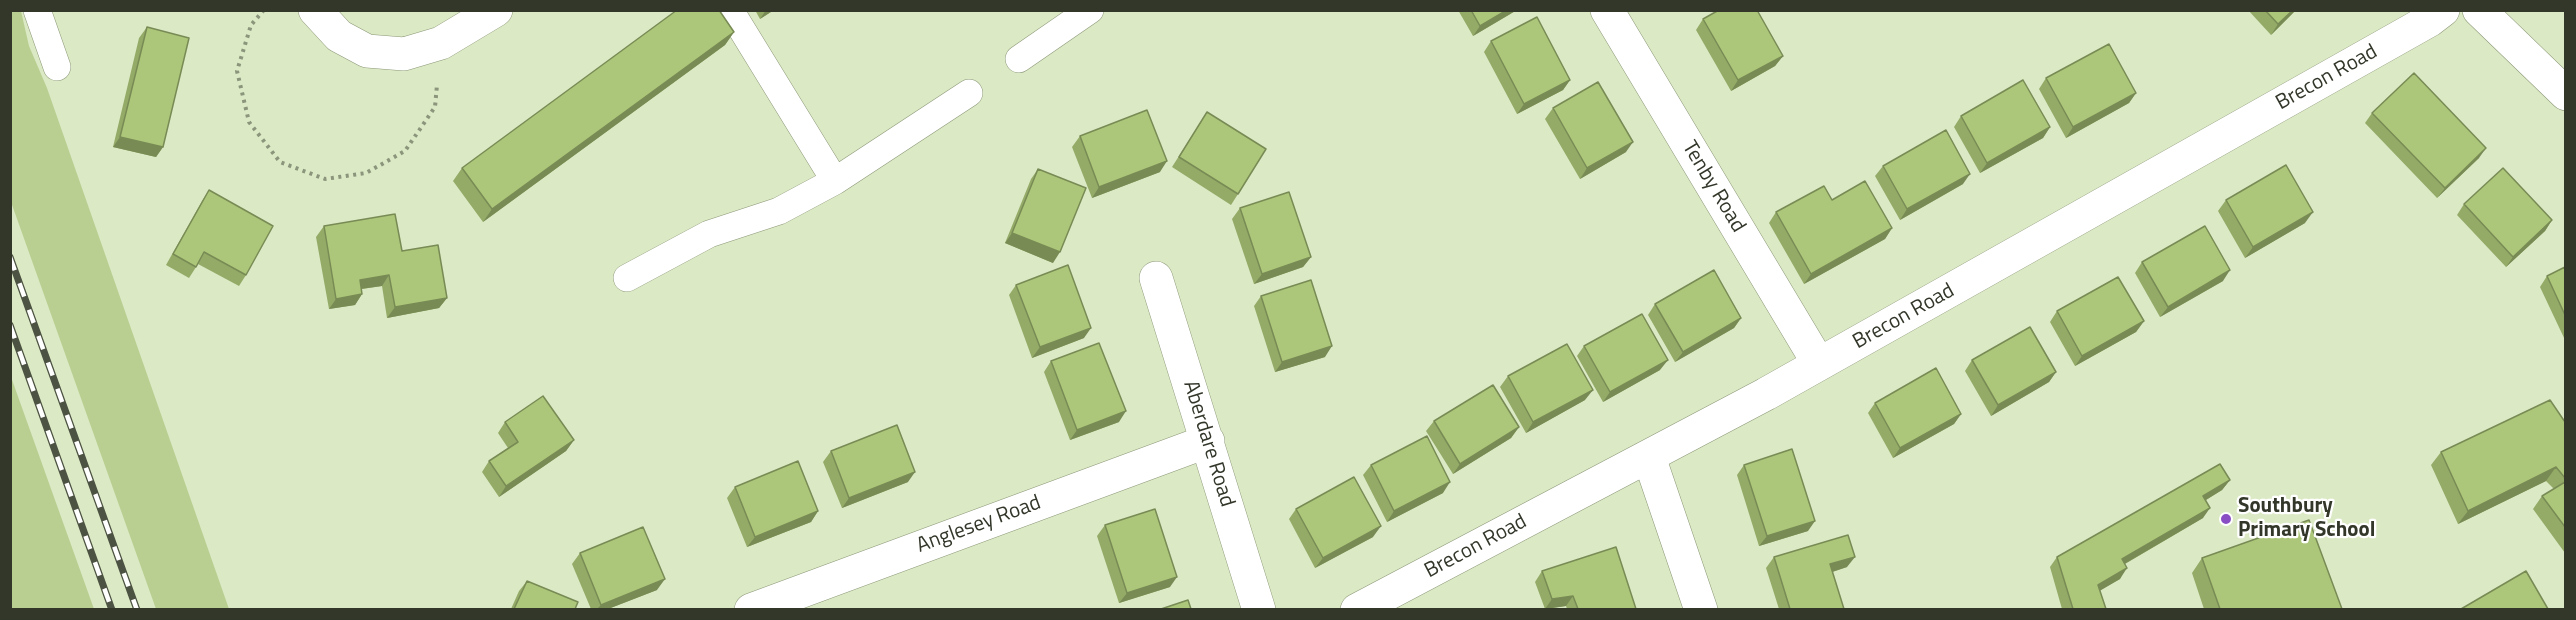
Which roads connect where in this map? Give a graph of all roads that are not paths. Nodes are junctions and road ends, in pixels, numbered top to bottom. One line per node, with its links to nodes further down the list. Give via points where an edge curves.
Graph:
1 (37, 10): 10 (lane)
2 (315, 10): 3 (street, via 339,36 367,51 404,54 441,43)
3 (496, 10)
4 (730, 10): 13 (lane)
5 (1090, 10): 9 (lane)
6 (1607, 10): 16 (street, Tenby Road)
7 (2443, 10): 16 (street, Brecon Road)
8 (2480, 10): 12 (street)
9 (1019, 59)
10 (57, 67)
11 (969, 93): 13 (lane)
12 (2565, 94)
13 (835, 181): 14 (lane, via 779,211 709,234)
14 (627, 278)
15 (1156, 278): 17 (street, Aberdare Road)
16 (1819, 364): 18 (street, Brecon Road)
17 (1208, 441): 19 (street, Anglesey Road); 20 (street, Aberdare Road)
18 (1649, 457): 21 (street, Brecon Road); 22 (street)
19 (751, 609)
20 (1259, 609)
21 (1357, 609)
22 (1701, 609)

